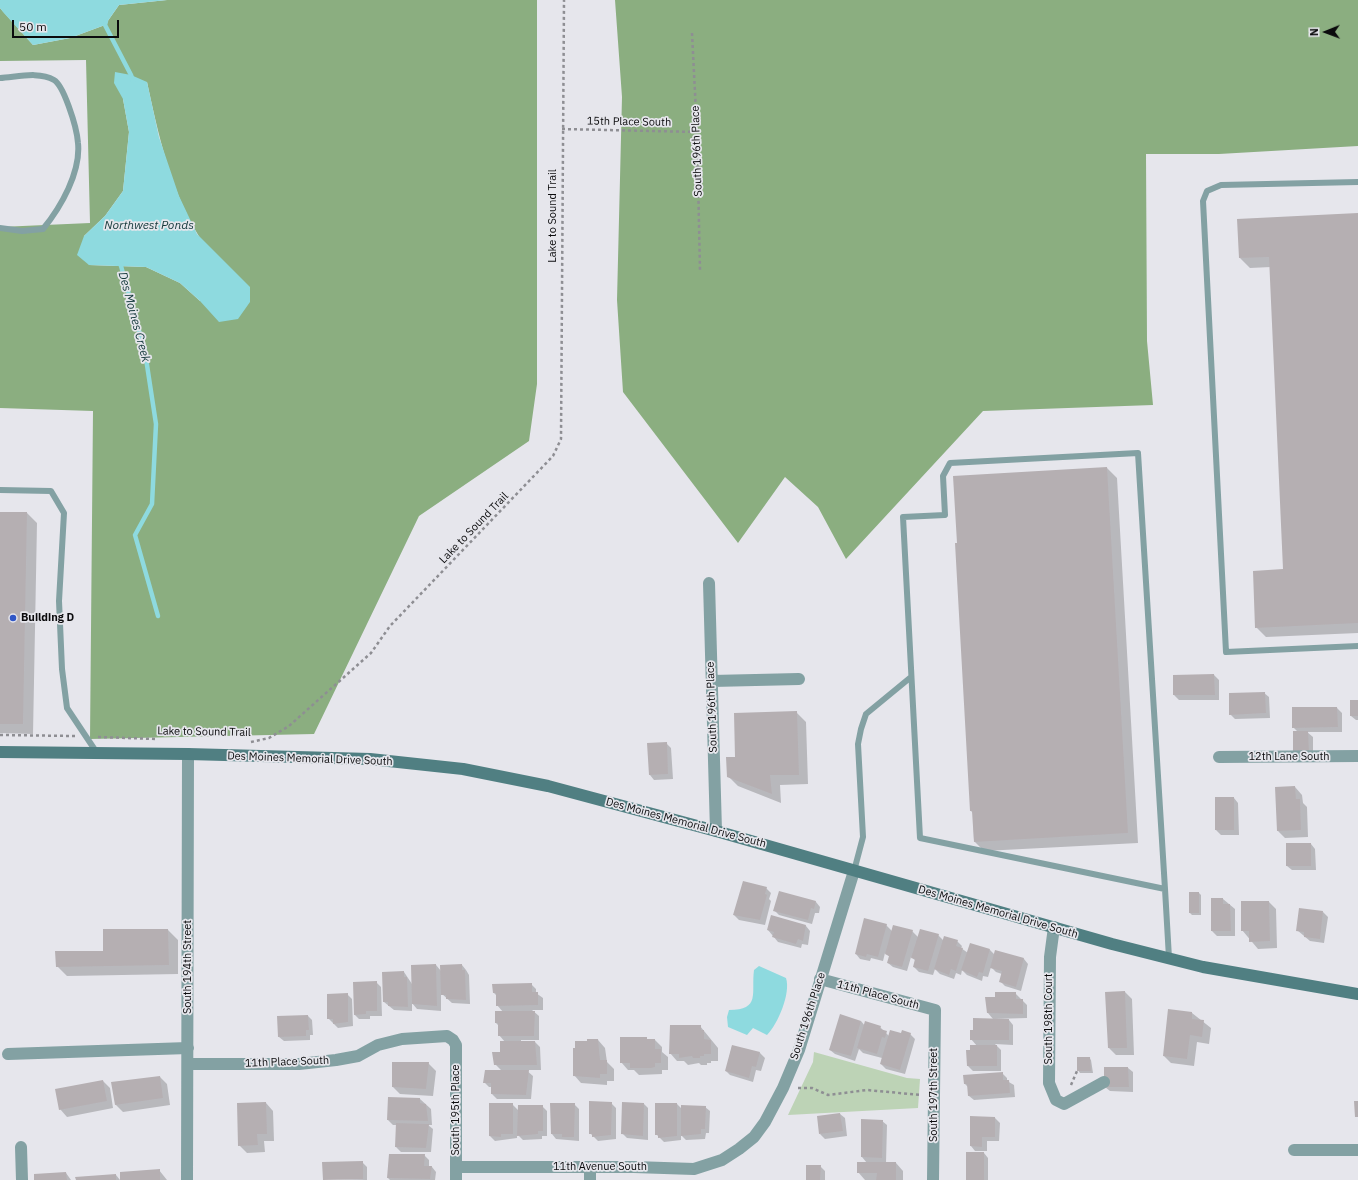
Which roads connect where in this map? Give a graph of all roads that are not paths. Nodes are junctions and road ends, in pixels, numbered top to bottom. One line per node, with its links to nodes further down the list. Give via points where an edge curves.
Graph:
1 (0, 78): 3 (lane, via 43,76 56,81 66,100 78,144 76,166 69,185 56,214 43,229 22,231)
2 (1358, 182): 6 (lane, via 1220,185 1208,191 1203,201 1226,652)
3 (0, 228)
4 (0, 490): 11 (lane, via 51,491 64,513 59,601 62,669 68,708)
5 (709, 583): 9 (street, South 196th Place)
6 (1358, 646)
7 (911, 677): 16 (lane, via 866,714 861,729 858,744 863,837); 17 (lane, via 920,838); 17 (lane, via 903,517 945,515 943,476 950,463 1138,453)
8 (799, 679): 9 (street)
9 (712, 681): 15 (street, South 196th Place)
10 (0, 752): 11 (main road, Des Moines Memorial Drive South)
11 (97, 753): 12 (main road, Des Moines Memorial Drive South)
12 (188, 754): 15 (main road, Des Moines Memorial Drive South, via 370,759 463,769 548,786); 24 (street, South 194th Street)
13 (1358, 756): 14 (street, 12th Lane South)
14 (1219, 758)
15 (716, 831): 16 (main road, Des Moines Memorial Drive South)
16 (854, 871): 18 (main road, Des Moines Memorial Drive South); 20 (street, South 196th Place)
17 (1165, 889): 19 (lane)
18 (1054, 927): 19 (main road, Des Moines Memorial Drive South); 27 (street, South 198th Court, via 1050,957 1049,1083 1056,1100 1064,1104)
19 (1169, 958): 21 (main road, Des Moines Memorial Drive South, via 1203,967)
20 (820, 979): 22 (street, 11th Place South); 29 (street, South 196th Place, via 799,1050 783,1088 765,1122)
21 (1358, 994)
22 (935, 1010): 38 (street, South 197th Street)
23 (453, 1040): 26 (street, 11th Place South, via 447,1036 402,1039 378,1045 358,1056 299,1064); 32 (street, South 195th Place, via 456,1045)
24 (188, 1048): 25 (street); 26 (street, South 194th Street)
25 (8, 1054)
26 (188, 1064): 35 (street, South 194th Street)
27 (1104, 1082)
28 (21, 1147): 34 (street)
29 (739, 1149): 33 (street, 11th Avenue South, via 715,1163 694,1169)
30 (1294, 1150): 31 (street)
31 (1358, 1150)
32 (456, 1167): 33 (street, 11th Avenue South); 36 (street, South 195th Place)
33 (590, 1167): 37 (street)
34 (22, 1180)
35 (187, 1180)
36 (456, 1180)
37 (590, 1180)
38 (933, 1180)

